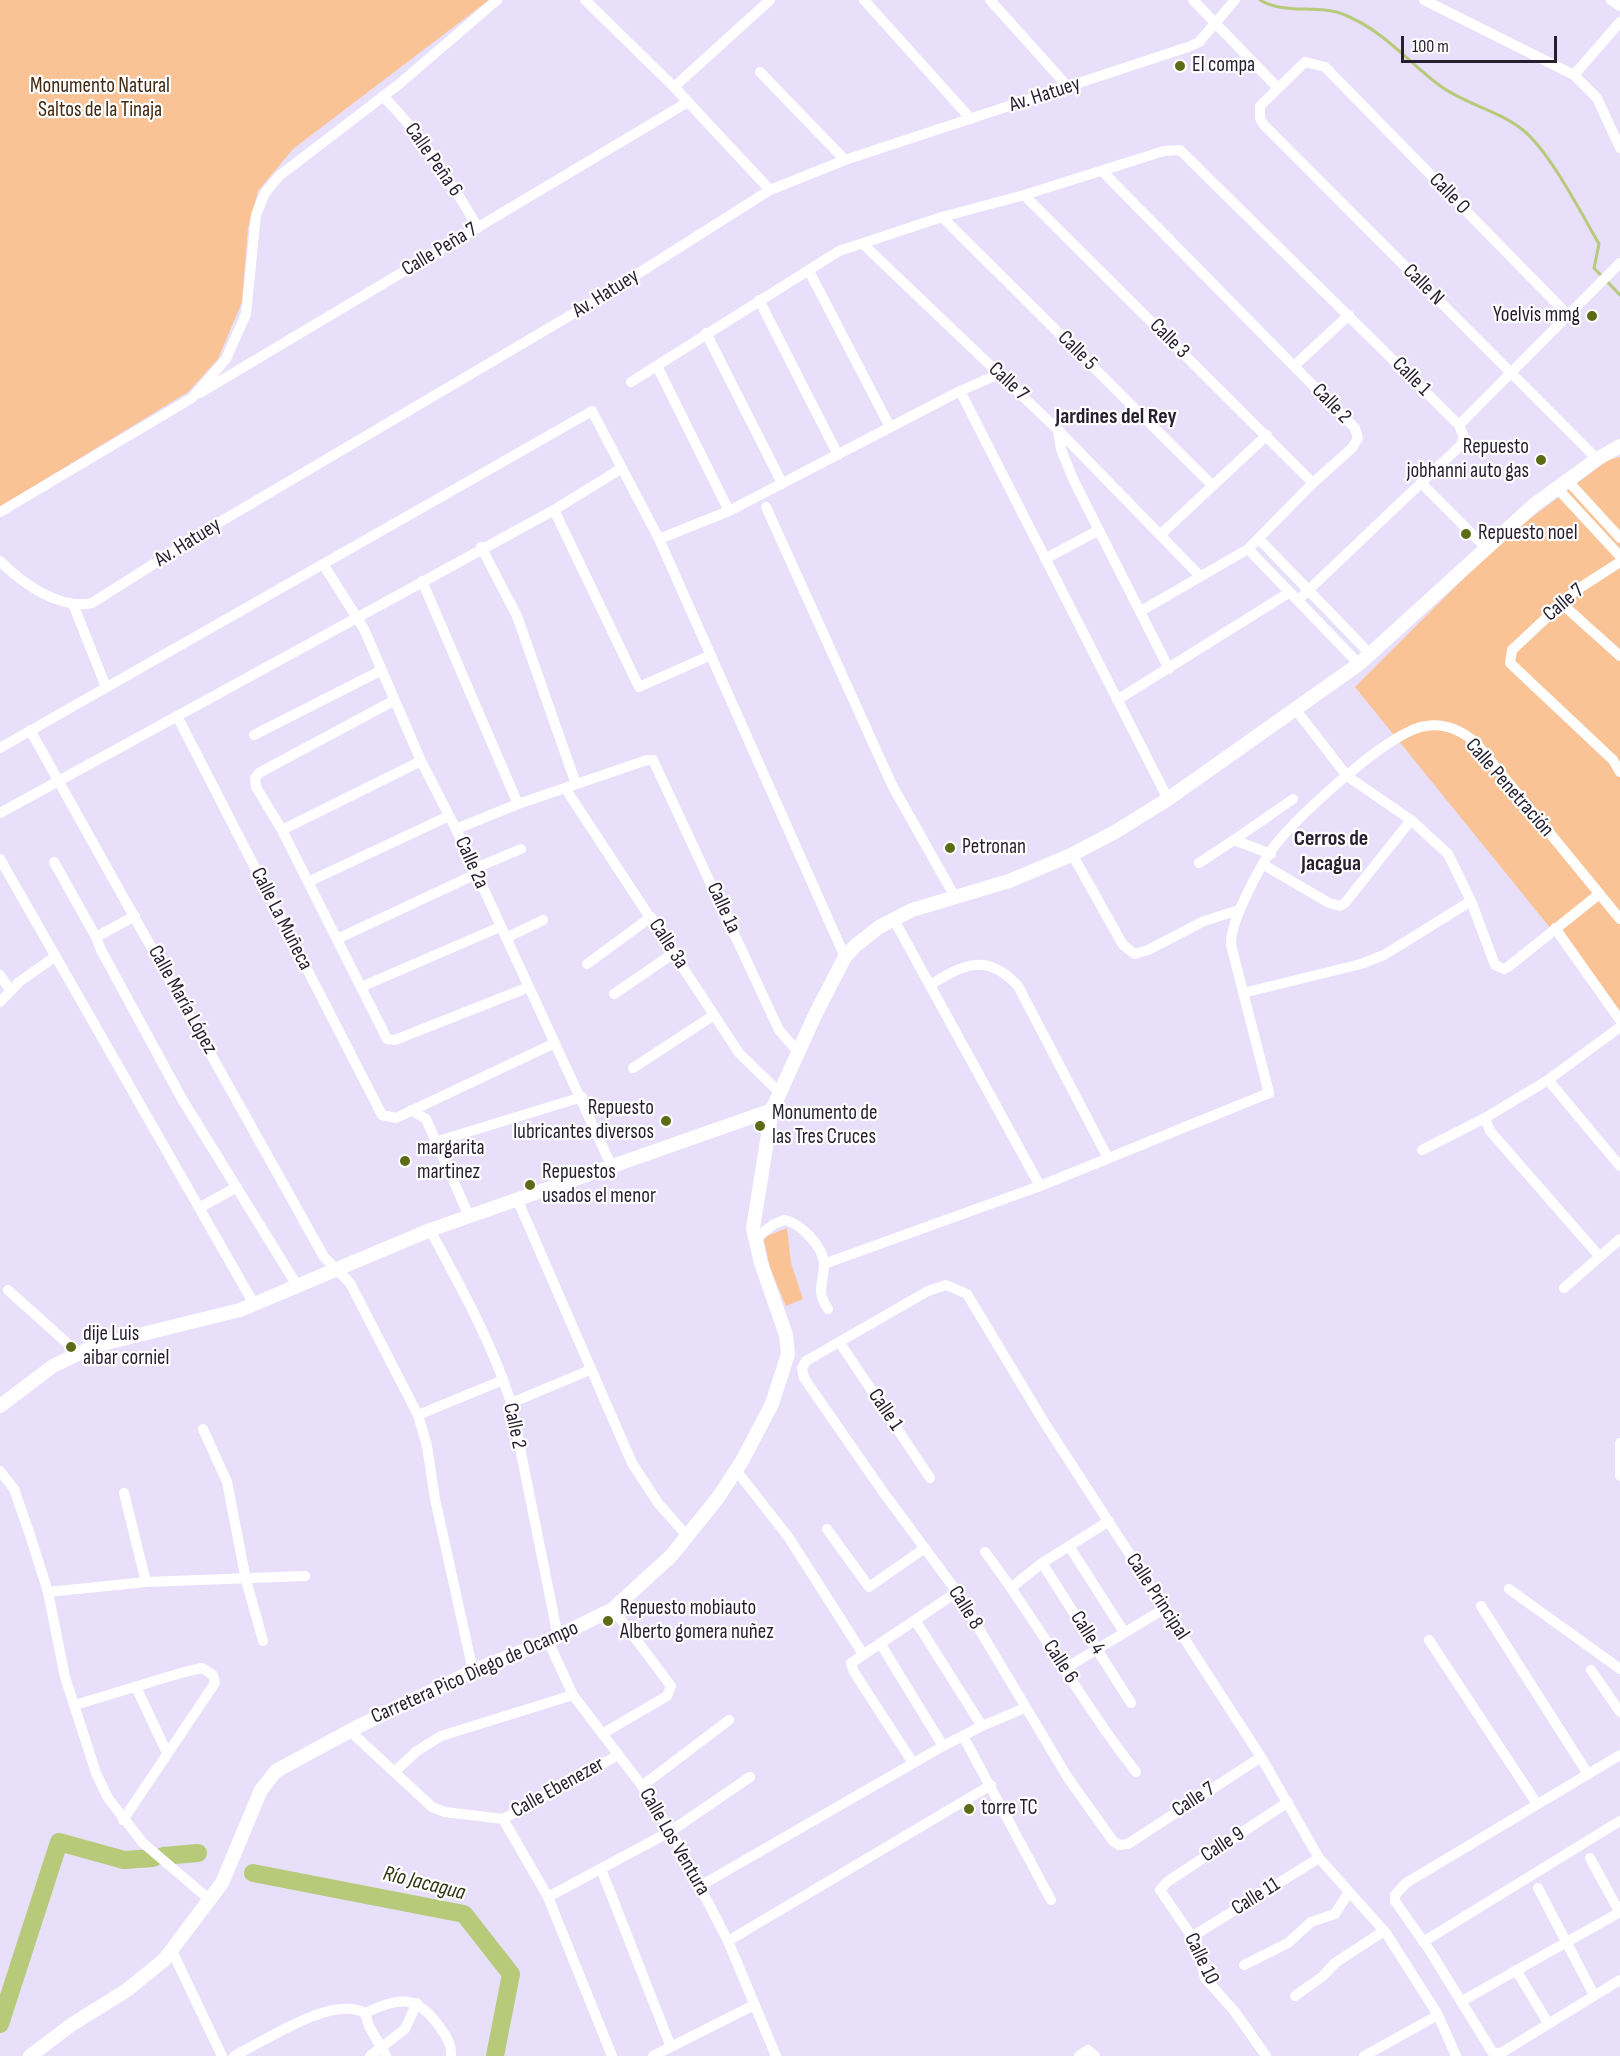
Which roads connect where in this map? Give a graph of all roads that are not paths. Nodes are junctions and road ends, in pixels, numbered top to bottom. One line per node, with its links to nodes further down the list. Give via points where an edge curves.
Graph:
1 (497, 0): 18 (street)
2 (585, 0): 15 (street)
3 (770, 0): 15 (street)
4 (864, 0): 20 (street)
5 (990, 0): 17 (street)
6 (1193, 0): 12 (street)
7 (1235, 0): 12 (street, Av. Hatuey)
8 (1424, 0): 14 (street)
9 (1611, 0): 10 (street)
10 (1620, 6)
11 (1620, 22): 14 (street)
12 (1215, 23): 16 (street); 17 (street, Av. Hatuey, via 1195,45)
13 (760, 72): 22 (street)
14 (1574, 75): 21 (street, via 1600,104)
15 (674, 87): 19 (street)
16 (1277, 87): 32 (street, Calle O, via 1305,62 1316,63 1330,73); 37 (street, Calle N, via 1260,106 1264,125)
17 (1069, 88): 20 (street, Av. Hatuey)
18 (383, 96): 27 (street, Calle Peña 6, via 439,162); 41 (street, via 279,176 265,193 256,215 244,322 226,359)
19 (688, 102): 24 (street); 27 (street, Calle Peña 7)
20 (971, 119): 22 (street, Av. Hatuey)
21 (1620, 148)
22 (845, 160): 24 (street, Av. Hatuey)
23 (1102, 171): 25 (street); 33 (street, Calle 1, via 1164,151 1180,150); 36 (street, Calle 2)
24 (770, 190): 77 (street, Av. Hatuey, via 593,302 220,522 92,603)
25 (1024, 195): 26 (street); 45 (street, Calle 3)
26 (942, 217): 28 (street); 54 (street, Calle 5)
27 (478, 228): 41 (street, Calle Peña 7)
28 (862, 244): 30 (street, via 839,251); 38 (street, Calle 7)
29 (1618, 265): 32 (street)
30 (809, 271): 31 (street); 43 (street)
31 (759, 300): 34 (street); 47 (street)
32 (1567, 314): 37 (street)
33 (1349, 315): 36 (street); 42 (street, Calle 1)
34 (706, 333): 35 (street); 50 (street)
35 (657, 366): 39 (street); 57 (street)
36 (1294, 366): 51 (street, Calle 2, via 1358,433 1357,443)
37 (1511, 373): 42 (street); 48 (street, Calle N)
38 (999, 374): 40 (street); 44 (street, Calle 7)
39 (631, 382)
40 (960, 391): 43 (street); 68 (street)
41 (192, 398): 58 (street, Calle Peña 7)
42 (1459, 426): 52 (street, via 1463,442)
43 (890, 427): 47 (street)
44 (1058, 430): 59 (street, via 1073,479); 60 (street, Calle 7)
45 (1267, 435): 51 (street, Calle 3); 54 (street)
46 (1620, 446): 48 (street, Carretera Pico Diego de Ocampo)
47 (838, 455): 50 (street)
48 (1597, 459): 53 (street, Carretera Pico Diego de Ocampo)
49 (622, 468): 56 (street); 63 (street); 71 (street, via 592,411)
50 (782, 483): 57 (street)
51 (1313, 483): 61 (street, Calle 2)
52 (1421, 483): 65 (street); 74 (street)
53 (1562, 484): 62 (street); 65 (street, Carretera Pico Diego de Ocampo); 67 (street)
54 (1212, 485): 60 (street)
55 (766, 507): 119 (street, via 892,784)
56 (554, 510): 64 (street); 80 (street, via 639,687)
57 (729, 511): 63 (street)
58 (0, 512)
59 (1099, 530): 68 (street); 78 (street)
60 (1160, 535): 72 (street, Calle 7)
61 (1259, 538): 66 (street, Calle 2); 74 (street)
62 (1620, 538)
63 (659, 539): 80 (street)
64 (481, 548): 73 (street); 99 (street, Calle 3a, via 517,616)
65 (1486, 548): 81 (street, Carretera Pico Diego de Ocampo)
66 (1248, 549): 72 (street, Calle 2); 75 (street)
67 (1620, 556)
68 (1045, 560): 87 (street)
69 (0, 561): 77 (street, via 36,588)
70 (1620, 562): 76 (street, Calle 7)
71 (323, 564): 79 (street, Calle 2a); 86 (street)
72 (1200, 575): 78 (street, Calle 2)
73 (422, 581): 79 (street); 102 (street)
74 (1310, 589): 75 (street); 81 (street)
75 (1294, 596): 83 (street); 84 (street)
76 (1561, 603): 82 (street); 94 (street, Calle 7, via 1512,650 1510,663)
77 (73, 604): 86 (street)
78 (1141, 611): 84 (street)
79 (358, 617): 85 (street, Calle 2a); 90 (street)
80 (711, 655): 134 (street)
81 (1371, 655): 83 (street, Carretera Pico Diego de Ocampo)
82 (1620, 656)
83 (1359, 664): 89 (street, Carretera Pico Diego de Ocampo)
84 (1169, 669): 87 (street)
85 (380, 671): 88 (street, Calle 2a); 92 (street)
86 (106, 687): 91 (street)
87 (1117, 700): 100 (street)
88 (393, 701): 95 (street, Calle 2a); 107 (street, via 256,775 254,783)
89 (1296, 710): 97 (street); 100 (street, Carretera Pico Diego de Ocampo)
90 (177, 716): 98 (street); 153 (street, Calle La Muñeca, via 378,1111 396,1118)
91 (30, 730): 93 (street); 98 (street, Calle María López)
92 (254, 735)
93 (0, 748)
94 (1617, 757): 96 (street)
95 (421, 761): 104 (street, Calle 2a); 107 (street)
96 (1620, 772)
97 (1347, 776): 105 (street); 111 (street, Calle Penetración, via 1310,808); 118 (street, Calle Penetración, via 1416,728 1440,726 1459,731 1476,743)
98 (58, 781): 103 (street); 122 (street, Calle María López)
99 (570, 786): 102 (street); 123 (street, Calle 3a); 148 (street, Calle 1a, via 653,760 779,1030)
100 (1168, 799): 110 (street, Carretera Pico Diego de Ocampo)
101 (1293, 799): 108 (street)
102 (518, 804): 106 (street)
103 (0, 813)
104 (449, 816): 106 (street, Calle 2a); 117 (street)
105 (1411, 820): 115 (street, via 1340,906); 120 (street, via 1448,854)
106 (456, 829): 116 (street, Calle 2a)
107 (282, 830): 117 (street)
108 (1234, 840): 111 (street); 114 (street)
109 (521, 849): 116 (street)
110 (1072, 854): 119 (street, Carretera Pico Diego de Ocampo, via 1009,881); 121 (street, via 1123,945 1135,954 1204,921)
111 (1270, 854): 115 (street, Calle Penetración)
112 (0, 859): 133 (street)
113 (54, 862): 129 (street)
114 (1200, 863)
115 (1264, 865): 121 (street, Calle Penetración)
116 (475, 872): 127 (street, Calle 2a); 131 (street)
117 (308, 882): 131 (street)
118 (1598, 895): 125 (street, Calle Penetración); 128 (street)
119 (955, 897): 124 (street, Carretera Pico Diego de Ocampo)
120 (1471, 902): 128 (street, via 1492,961 1499,968 1508,967); 141 (street, via 1384,955)
121 (1239, 910): 141 (street, Calle Penetración, via 1230,936)
122 (135, 916): 129 (street); 171 (street, Calle María López, via 324,1257)
123 (651, 917): 132 (street, Calle 3a); 135 (street)
124 (893, 918): 134 (street, Carretera Pico Diego de Ocampo, via 866,935); 137 (street)
125 (1620, 919)
126 (543, 920): 130 (street)
127 (500, 927): 130 (street, Calle 2a); 138 (street)
128 (1555, 928): 145 (street)
129 (96, 937): 162 (street, via 182,1100)
130 (506, 938): 139 (street, Calle 2a)
131 (336, 939): 138 (street)
132 (674, 953): 142 (street); 144 (street, Calle 3a)
133 (56, 957): 140 (street); 164 (street)
134 (845, 957): 148 (street, Carretera Pico Diego de Ocampo)
135 (587, 964)
136 (0, 975): 140 (street)
137 (930, 986): 158 (street, via 959,967 993,967 1008,975 1018,987); 161 (street)
138 (361, 987): 139 (street, via 387,1039 392,1041)
139 (529, 987): 147 (street, Calle 2a)
140 (10, 990): 143 (street)
141 (1243, 993): 158 (street, Calle Penetración, via 1269,1093)
142 (614, 994)
143 (0, 1002)
144 (714, 1015): 149 (street); 151 (street, Calle 3a, via 739,1053)
145 (1620, 1020)
146 (1618, 1033): 150 (street)
147 (555, 1043): 152 (street, Calle 2a); 153 (street)
148 (798, 1052): 151 (street, Carretera Pico Diego de Ocampo)
149 (633, 1068)
150 (1548, 1080): 155 (street); 159 (street)
151 (779, 1092): 154 (street, Carretera Pico Diego de Ocampo)
152 (582, 1097): 156 (street); 160 (street, Calle 2a)
153 (411, 1110): 156 (street, via 426,1119)
154 (772, 1110): 160 (street); 167 (street, Carretera Pico Diego de Ocampo, via 753,1214)
155 (1485, 1118): 157 (street); 169 (street, via 1490,1131)
156 (435, 1142): 165 (street)
157 (1422, 1150)
158 (1108, 1158): 161 (street)
159 (1620, 1166)
160 (612, 1167): 163 (street)
161 (1040, 1186): 170 (street)
162 (237, 1187): 164 (street); 172 (street)
163 (517, 1199): 165 (street); 181 (street)
164 (199, 1208): 175 (street)
165 (469, 1216): 166 (street)
166 (430, 1230): 171 (street); 182 (street, Calle 2, via 474,1312)
167 (755, 1239): 170 (street, via 774,1224 792,1222 815,1245); 179 (street, Carretera Pico Diego de Ocampo, via 786,1335)
168 (1620, 1239): 169 (street)
169 (1600, 1257): 173 (street)
170 (824, 1264): 176 (street, via 820,1290)
171 (336, 1268): 172 (street); 185 (street, Calle María López, via 350,1283)
172 (298, 1287): 175 (street)
173 (1564, 1288)
174 (8, 1290): 178 (street)
175 (254, 1304): 178 (street)
176 (828, 1309)
177 (840, 1343): 180 (street, Calle Principal, via 806,1361); 191 (street, Calle 1); 193 (street, Calle Principal, via 928,1291 946,1285 962,1289)
178 (78, 1353): 184 (street, via 53,1366)
179 (786, 1364): 180 (street); 188 (street, Carretera Pico Diego de Ocampo, via 772,1404)
180 (802, 1368): 197 (street, Calle 8, via 804,1378)
181 (590, 1370): 183 (street); 195 (street, via 632,1463 658,1503)
182 (504, 1380): 183 (street, Calle 2); 185 (street)
183 (511, 1403): 212 (street, Calle 2)
184 (0, 1406)
185 (418, 1415): 221 (street, Calle María López)
186 (203, 1429): 201 (street, via 227,1482)
187 (1620, 1443): 190 (street)
188 (736, 1470): 195 (street, Carretera Pico Diego de Ocampo); 217 (street, via 789,1538)
189 (0, 1471): 205 (street, via 14,1489)
190 (1620, 1476)
191 (930, 1478)
192 (124, 1493): 202 (street)
193 (1109, 1521): 196 (street); 209 (street, Calle Principal)
194 (827, 1529): 197 (street, via 869,1587)
195 (688, 1537): 208 (street, Carretera Pico Diego de Ocampo, via 653,1575)
196 (1069, 1546): 199 (street); 211 (street)
197 (925, 1548): 206 (street, Calle 8)
198 (986, 1551): 203 (street, Calle 6)
199 (1042, 1563): 203 (street); 216 (street, Calle 4)
200 (305, 1576): 201 (street)
201 (246, 1580): 202 (street); 214 (street)
202 (146, 1582): 205 (street)
203 (1012, 1587): 218 (street, Calle 6)
204 (1509, 1589): 219 (street)
205 (48, 1592): 225 (street, via 65,1677)
206 (957, 1592): 210 (street); 226 (street, Calle 8)
207 (1481, 1606): 241 (street)
208 (613, 1609): 212 (street, Carretera Pico Diego de Ocampo); 231 (street, via 671,1686 667,1696)
209 (1164, 1609): 211 (street); 237 (street, Calle Principal)
210 (915, 1620): 215 (street); 229 (street)
211 (1124, 1632): 216 (street)
212 (553, 1639): 221 (street, Carretera Pico Diego de Ocampo); 223 (street, Calle Los Ventura)
213 (1429, 1640): 246 (street)
214 (263, 1641)
215 (880, 1643): 217 (street); 233 (street)
216 (1097, 1648): 218 (street); 224 (street, Calle 4)
217 (863, 1654): 238 (street, via 853,1659 852,1669)
218 (1064, 1669): 240 (street, Calle 6)
219 (1620, 1669)
220 (1591, 1670): 227 (street)
221 (473, 1671): 230 (street, Carretera Pico Diego de Ocampo)
222 (136, 1687): 225 (street); 234 (street); 234 (street, via 202,1668 213,1676 215,1683)
223 (573, 1695): 231 (street, Calle Los Ventura); 239 (street, via 441,1736)
224 (1131, 1702)
225 (75, 1705): 248 (street, via 96,1773)
226 (1025, 1708): 229 (street); 251 (street, Calle 8, via 1106,1832 1116,1843)
227 (1620, 1712)
228 (729, 1720): 243 (street)
229 (982, 1725): 232 (street)
230 (350, 1731): 239 (street, Calle Ebenezer); 260 (street, Carretera Pico Diego de Ocampo, via 286,1765 267,1780 226,1877)
231 (602, 1734): 235 (street, Calle Los Ventura)
232 (963, 1736): 233 (street); 244 (street)
233 (943, 1746): 238 (street)
234 (167, 1754): 248 (street)
235 (618, 1755): 243 (street, Calle Los Ventura); 247 (street, Calle Ebenezer)
236 (1620, 1755): 241 (street)
237 (1261, 1757): 245 (street, Calle Principal); 251 (street, Calle 7)
238 (913, 1763): 255 (street)
239 (394, 1772): 247 (street, Calle Ebenezer, via 441,1811)
240 (1136, 1772)
241 (1588, 1774): 246 (street)
242 (750, 1778): 250 (street)
243 (642, 1785): 250 (street, Calle Los Ventura)
244 (991, 1785): 261 (street); 265 (street)
245 (1288, 1802): 252 (street, Calle Principal); 257 (street, Calle 9)
246 (1537, 1804): 266 (street, via 1397,1890 1395,1901)
247 (503, 1819): 259 (street)
248 (123, 1820): 260 (street, via 161,1860)
249 (1620, 1821): 266 (street)
250 (671, 1831): 254 (street); 255 (street, Calle Los Ventura)
251 (1128, 1844)
252 (1319, 1858): 258 (street, Calle Principal); 264 (street, Calle 11)
253 (1590, 1858): 262 (street)
254 (601, 1869): 259 (street); 280 (street)
255 (700, 1886): 265 (street, Calle Los Ventura)
256 (1538, 1888): 267 (street)
257 (1160, 1890): 264 (street, Calle 10)
258 (1350, 1892): 263 (street, Calle Principal); 269 (street, via 1335,1914 1311,1922 1288,1943)
259 (548, 1898): 287 (street)
260 (210, 1900): 268 (street, Carretera Pico Diego de Ocampo)
261 (1051, 1900)
262 (1620, 1912): 267 (street)
263 (1384, 1931): 273 (street, via 1335,1963); 278 (street, Calle Principal)
264 (1193, 1936): 292 (street, Calle 10, via 1205,1978)
265 (728, 1941): 276 (street, Calle Los Ventura)
266 (1423, 1942): 274 (street)
267 (1569, 1942): 270 (street); 272 (street)
268 (172, 1951): 282 (street, Carretera Pico Diego de Ocampo, via 127,1990); 283 (street)
269 (1244, 1965)
270 (1516, 1970): 274 (street); 279 (street)
271 (1620, 1980): 272 (street)
272 (1594, 1995): 279 (street)
273 (1295, 1996)
274 (1462, 2001): 279 (street, via 1493,2053 1501,2053)
275 (417, 2003): 277 (street, via 402,2000); 281 (street, via 405,2029); 286 (street, via 446,2035)
276 (754, 2005): 280 (street); 289 (street, Calle Los Ventura)
277 (365, 2013): 281 (street); 284 (street, via 346,2007 325,2011)
278 (1438, 2015): 293 (street); 294 (street, Calle Principal)
279 (1548, 2023)
280 (671, 2047): 288 (street)
281 (384, 2052): 285 (street)
282 (30, 2056)
283 (222, 2056)
284 (234, 2056)
285 (370, 2056)
286 (451, 2056)
287 (612, 2056)
288 (653, 2056)
289 (776, 2056)
290 (1079, 2056): 291 (street, via 1088,2050)
291 (1095, 2056)
292 (1266, 2056)
293 (1364, 2056)
294 (1455, 2056)

